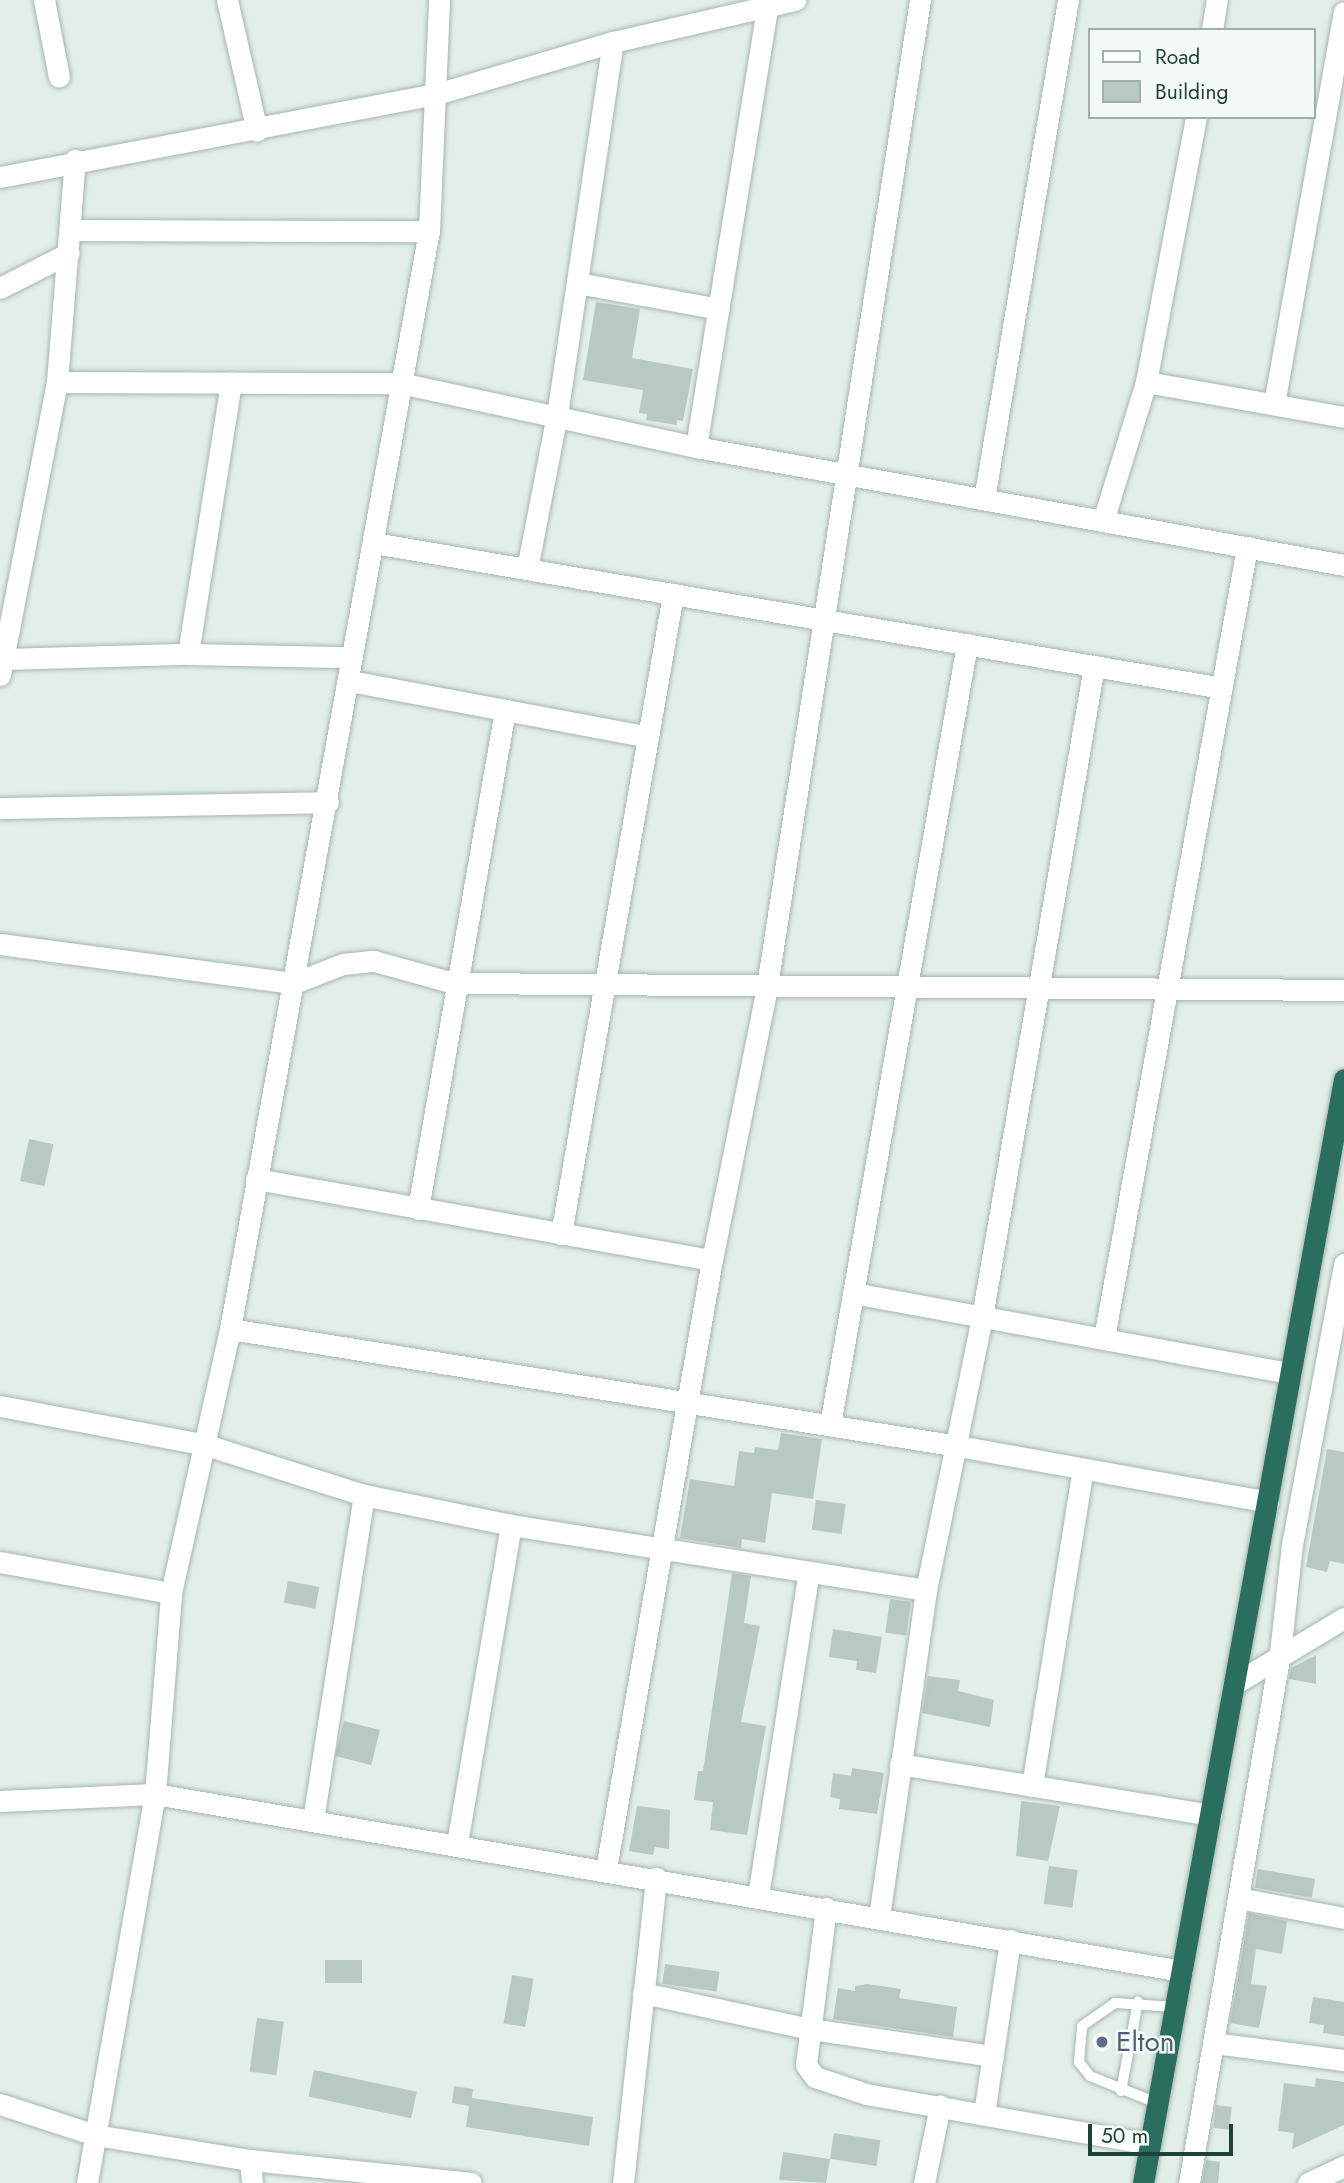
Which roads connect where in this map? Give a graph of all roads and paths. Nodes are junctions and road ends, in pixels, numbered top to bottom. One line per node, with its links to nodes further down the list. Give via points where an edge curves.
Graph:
1 (44, 0): 13 (street)
2 (227, 0): 16 (street)
3 (439, 0): 14 (street)
4 (795, 0): 8 (street)
5 (920, 0): 33 (street)
6 (1068, 0): 34 (street)
7 (1217, 0): 11 (street)
8 (767, 9): 9 (street); 24 (street)
9 (718, 10): 12 (street)
10 (1344, 12): 29 (street)
11 (1212, 28)
12 (614, 42): 14 (street); 22 (street)
13 (59, 77)
14 (436, 94): 16 (street); 20 (street)
15 (1196, 119): 27 (street)
16 (257, 131): 17 (street)
17 (75, 160): 18 (street); 19 (street)
18 (0, 177)
19 (71, 230): 20 (street); 21 (street)
20 (429, 231): 28 (street)
21 (69, 253): 23 (street); 25 (street)
22 (578, 283): 24 (street); 30 (street)
23 (0, 288)
24 (719, 309): 32 (street)
25 (57, 382): 26 (street); 46 (street)
26 (232, 382): 28 (street); 43 (street)
27 (1146, 382): 29 (street); 35 (street)
28 (400, 383): 30 (street); 36 (street)
29 (1274, 404): 31 (street)
30 (557, 415): 32 (street); 39 (street)
31 (1344, 417)
32 (696, 447): 33 (street)
33 (845, 474): 34 (street); 41 (street)
34 (984, 499): 35 (street)
35 (1103, 521): 37 (street)
36 (374, 542): 39 (street); 44 (street)
37 (1247, 547): 38 (street); 48 (street)
38 (1344, 565)
39 (527, 569): 40 (street)
40 (673, 594): 41 (street); 50 (street)
41 (823, 620): 42 (street); 57 (street)
42 (967, 644): 45 (street); 58 (street)
43 (188, 654): 44 (street); 46 (street)
44 (351, 656): 47 (street)
45 (1094, 666): 48 (street); 59 (street)
46 (2, 667)
47 (349, 681): 49 (street); 51 (street)
48 (1222, 688): 60 (street)
49 (505, 710): 50 (street); 55 (street)
50 (648, 737): 56 (street)
51 (328, 803): 52 (street); 54 (street)
52 (0, 808)
53 (0, 944): 54 (street)
54 (294, 982): 55 (street, via 343,964 374,961); 63 (street)
55 (454, 984): 56 (street); 64 (street)
56 (601, 984): 57 (street); 65 (street)
57 (767, 986): 58 (street); 66 (street)
58 (904, 987): 59 (street); 68 (street)
59 (1037, 987): 60 (street); 69 (street)
60 (1166, 988): 61 (street); 71 (street)
61 (1344, 990)
62 (1344, 1079): 72 (highway)
63 (256, 1179): 64 (street); 70 (street)
64 (418, 1209): 65 (street)
65 (561, 1234): 66 (street)
66 (712, 1260): 73 (street)
67 (1344, 1264): 88 (street, via 1292,1545)
68 (853, 1293): 69 (street); 75 (street)
69 (982, 1317): 71 (street); 77 (street)
70 (230, 1329): 73 (street); 76 (street)
71 (1104, 1338): 72 (street)
72 (1291, 1373): 80 (highway)
73 (690, 1402): 75 (street); 82 (street)
74 (0, 1406): 76 (street)
75 (830, 1425): 77 (street)
76 (206, 1445): 79 (street); 86 (street)
77 (958, 1446): 78 (street); 85 (street)
78 (1083, 1469): 80 (street); 91 (street)
79 (364, 1495): 81 (street); 95 (street)
80 (1268, 1502): 89 (highway)
81 (511, 1525): 82 (street); 96 (street)
82 (661, 1549): 84 (street); 97 (street)
83 (0, 1562): 86 (street)
84 (809, 1572): 85 (street); 99 (street)
85 (926, 1590): 90 (street)
86 (171, 1593): 92 (street)
87 (1344, 1618): 88 (street)
88 (1280, 1653): 89 (street); 100 (street)
89 (1234, 1684): 94 (highway)
90 (900, 1764): 91 (street); 102 (street)
91 (1032, 1786): 94 (street)
92 (155, 1794): 93 (street); 95 (street); 118 (street)
93 (0, 1801)
94 (1211, 1815): 105 (highway)
95 (313, 1820): 96 (street)
96 (457, 1844): 97 (street)
97 (606, 1869): 98 (street)
98 (656, 1878): 99 (street); 106 (street)
99 (758, 1896): 101 (street)
100 (1238, 1898): 103 (street); 110 (street)
101 (826, 1908): 102 (street); 109 (street)
102 (879, 1917): 104 (street)
103 (1344, 1918)
104 (1010, 1940): 105 (street); 111 (street)
105 (1182, 1971): 108 (highway)
106 (643, 1993): 109 (street); 126 (street)
107 (1138, 2002): 108 (lane); 113 (lane); 113 (lane, via 1115,2003 1082,2026 1079,2062 1090,2076)
108 (1175, 2007): 114 (highway)
109 (810, 2029): 111 (street); 116 (street, via 806,2065 815,2077 866,2094)
110 (1214, 2043): 112 (street); 129 (street)
111 (993, 2056): 117 (street)
112 (1344, 2060)
113 (1121, 2091): 114 (lane)
114 (1157, 2103): 119 (highway)
115 (0, 2104): 118 (street)
116 (940, 2106): 117 (street); 127 (street)
117 (984, 2114): 119 (street)
118 (95, 2135): 120 (street); 123 (street)
119 (1150, 2144): 128 (highway)
120 (250, 2160): 122 (street); 124 (street)
121 (1344, 2166): 130 (street)
122 (399, 2178): 125 (street)
123 (87, 2183)
124 (252, 2183)
125 (471, 2183)
126 (623, 2183)
127 (924, 2183)
128 (1143, 2183)
129 (1189, 2183)
130 (1308, 2183)

